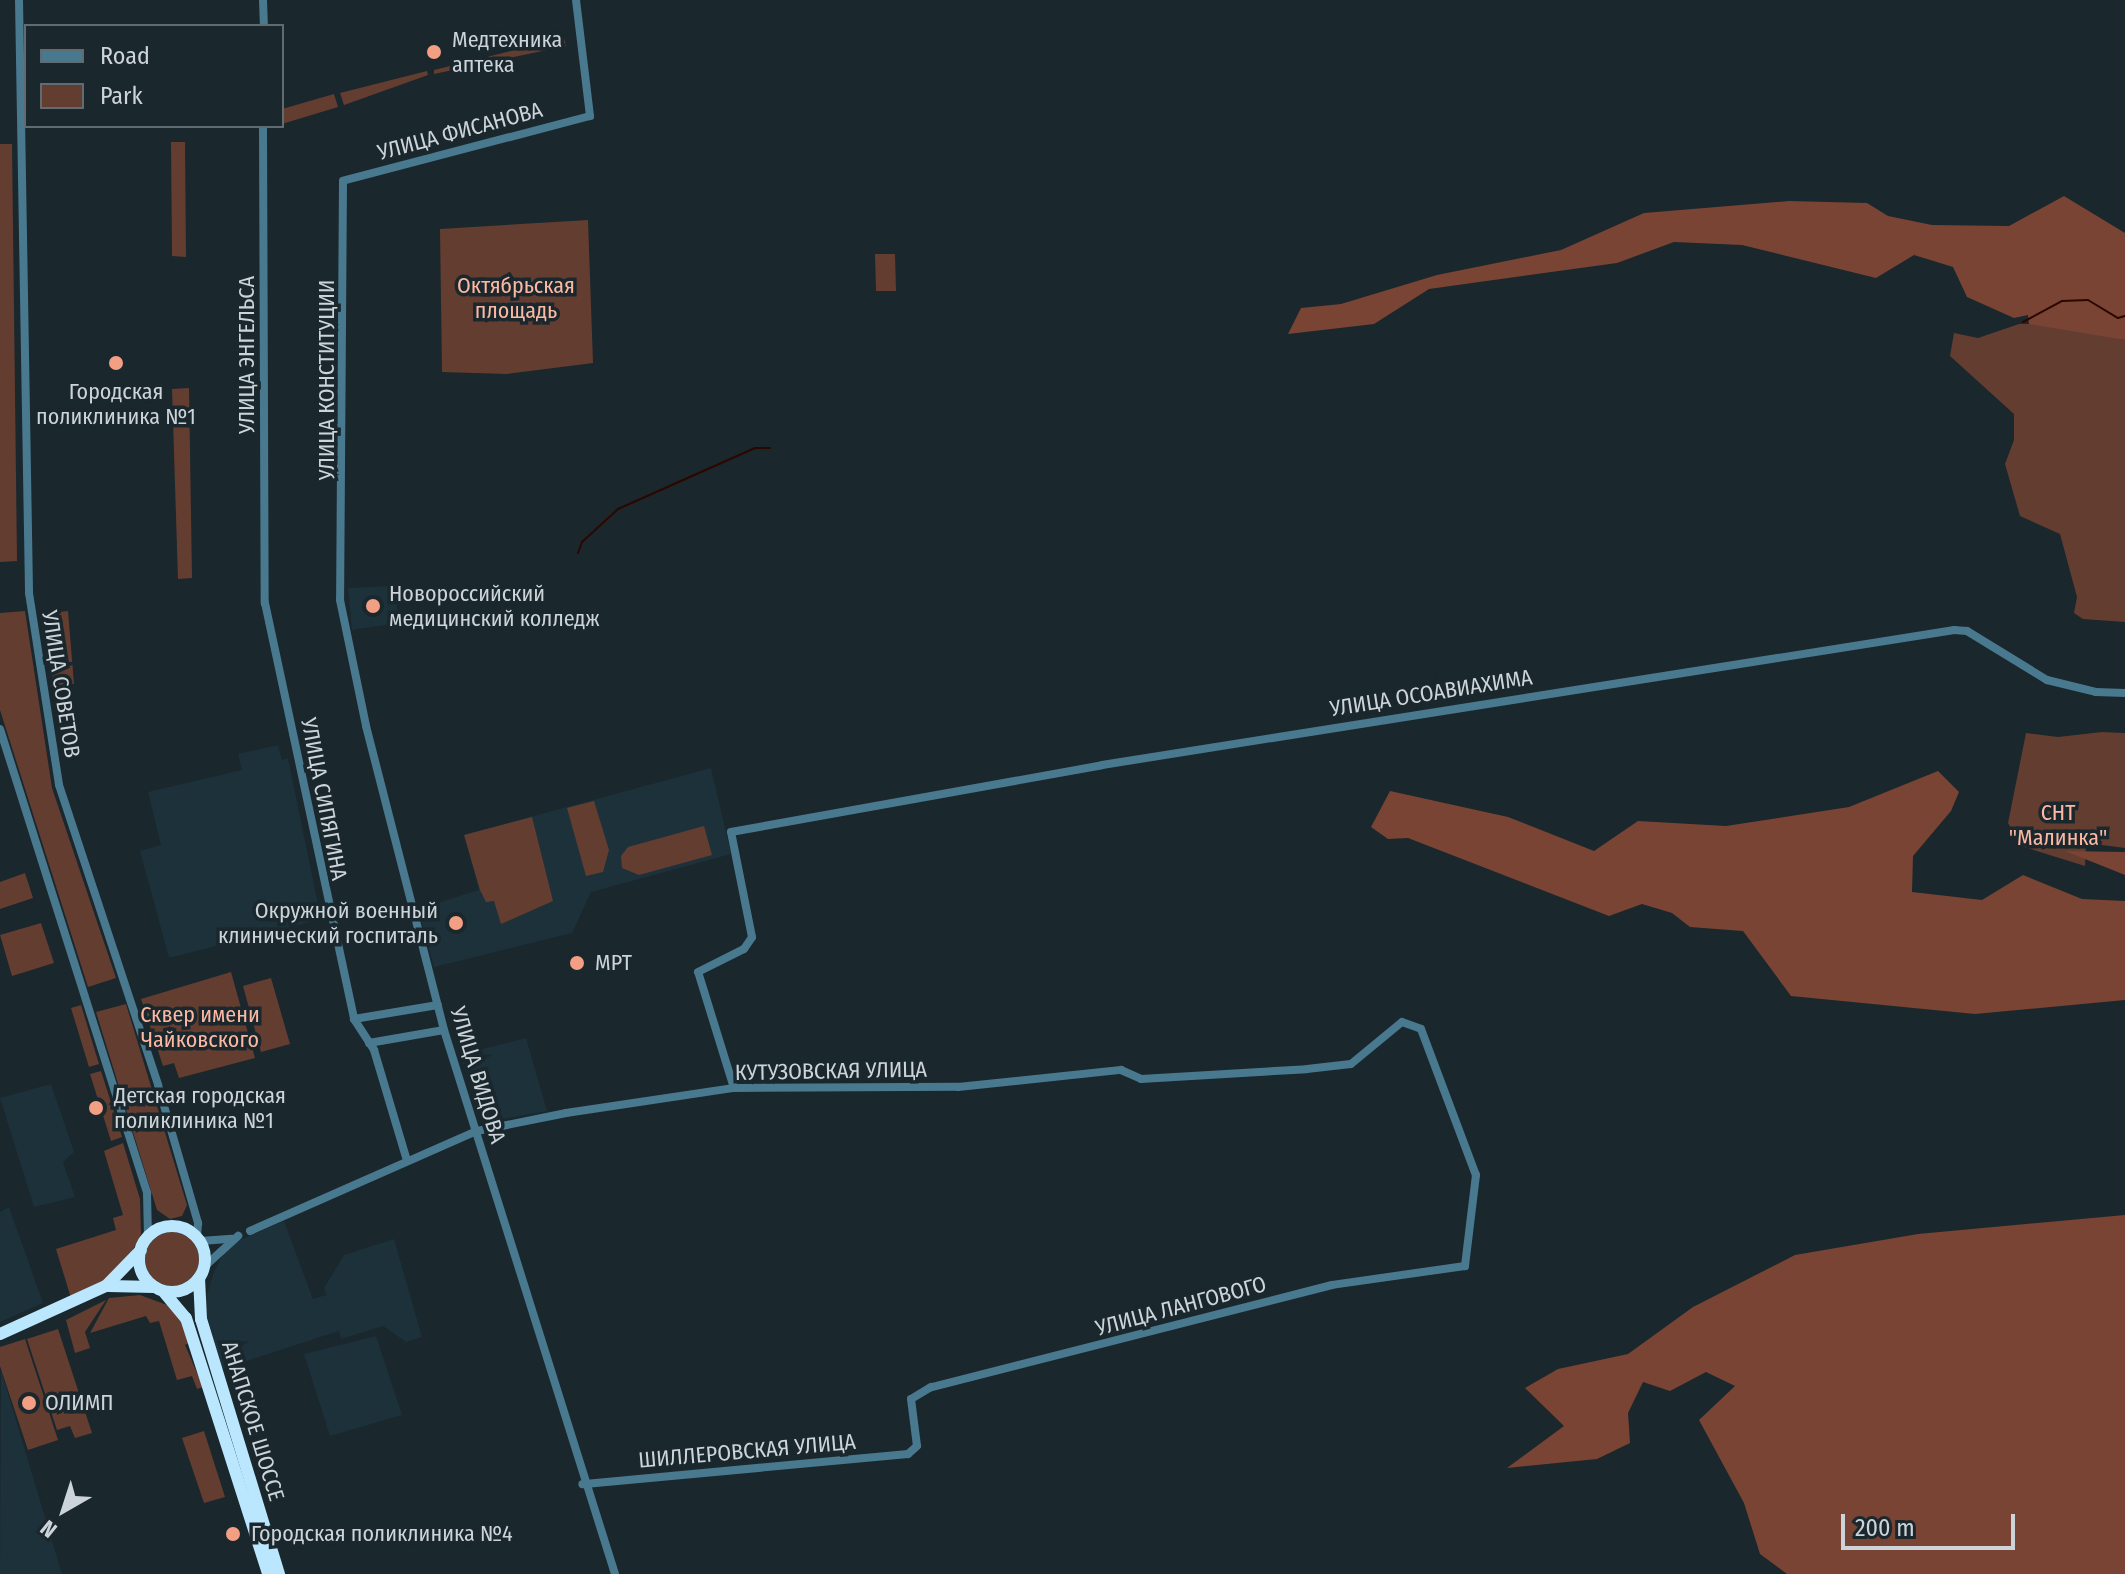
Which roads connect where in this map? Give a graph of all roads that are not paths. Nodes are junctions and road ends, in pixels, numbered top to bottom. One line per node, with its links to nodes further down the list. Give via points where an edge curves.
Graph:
1 (19, 0): 19 (street, УЛИЦА СОВЕТОВ, via 29,593 59,785 158,1085 195,1211)
2 (263, 0): 4 (street)
3 (576, 0): 6 (street, УЛИЦА ФИСАНОВА, via 593,111 587,117)
4 (264, 24)
5 (263, 128): 8 (street, УЛИЦА ЭНГЕЛЬСА)
6 (343, 181): 7 (street, УЛИЦА КОНСТИТУЦИИ)
7 (345, 578): 11 (street, УЛИЦА ВИДОВА, via 343,621)
8 (263, 584): 12 (street, УЛИЦА СИПЯГИНА)
9 (2125, 693): 15 (street, УЛИЦА ОСОАВИАХИМА, via 2047,680 1967,631 1954,630 1102,765 731,832 752,937 744,949 698,972)
10 (0, 729): 20 (street, via 147,1193)
11 (438, 1005): 12 (street); 13 (street, УЛИЦА ВИДОВА)
12 (354, 1019): 14 (street)
13 (444, 1030): 14 (street); 16 (street, УЛИЦА ВИДОВА)
14 (369, 1043): 17 (street)
15 (734, 1088): 16 (street, КУТУЗОВСКАЯ УЛИЦА); 21 (street, КУТУЗОВСКАЯ УЛИЦА, via 958,1087 1121,1070 1141,1079 1307,1069 1351,1064 1391,1028 1402,1022 1416,1025 1476,1175)
16 (477, 1131): 17 (street, КУТУЗОВСКАЯ УЛИЦА); 27 (street, УЛИЦА ВИДОВА)
17 (407, 1161): 18 (street, КУТУЗОВСКАЯ УЛИЦА)
18 (250, 1231)
19 (198, 1240): 20 (highway, via 176,1227); 22 (highway); 22 (street, via 235,1237)
20 (145, 1242): 23 (highway); 24 (highway, via 141,1267)
21 (1465, 1266): 26 (street, УЛИЦА ЛАНГОВОГО, via 1332,1285 931,1387 911,1399)
22 (202, 1272): 24 (highway, via 183,1290); 29 (highway, АНАПСКОЕ ШОССЕ, via 201,1319)
23 (106, 1286): 24 (highway); 25 (highway)
24 (160, 1289): 28 (highway, АНАПСКОЕ ШОССЕ, via 186,1318)
25 (0, 1334)
26 (913, 1451): 27 (street, ШИЛЛЕРОВСКАЯ УЛИЦА)
27 (582, 1484): 30 (street, УЛИЦА ВИДОВА)
28 (268, 1574)
29 (279, 1574)
30 (615, 1574)

